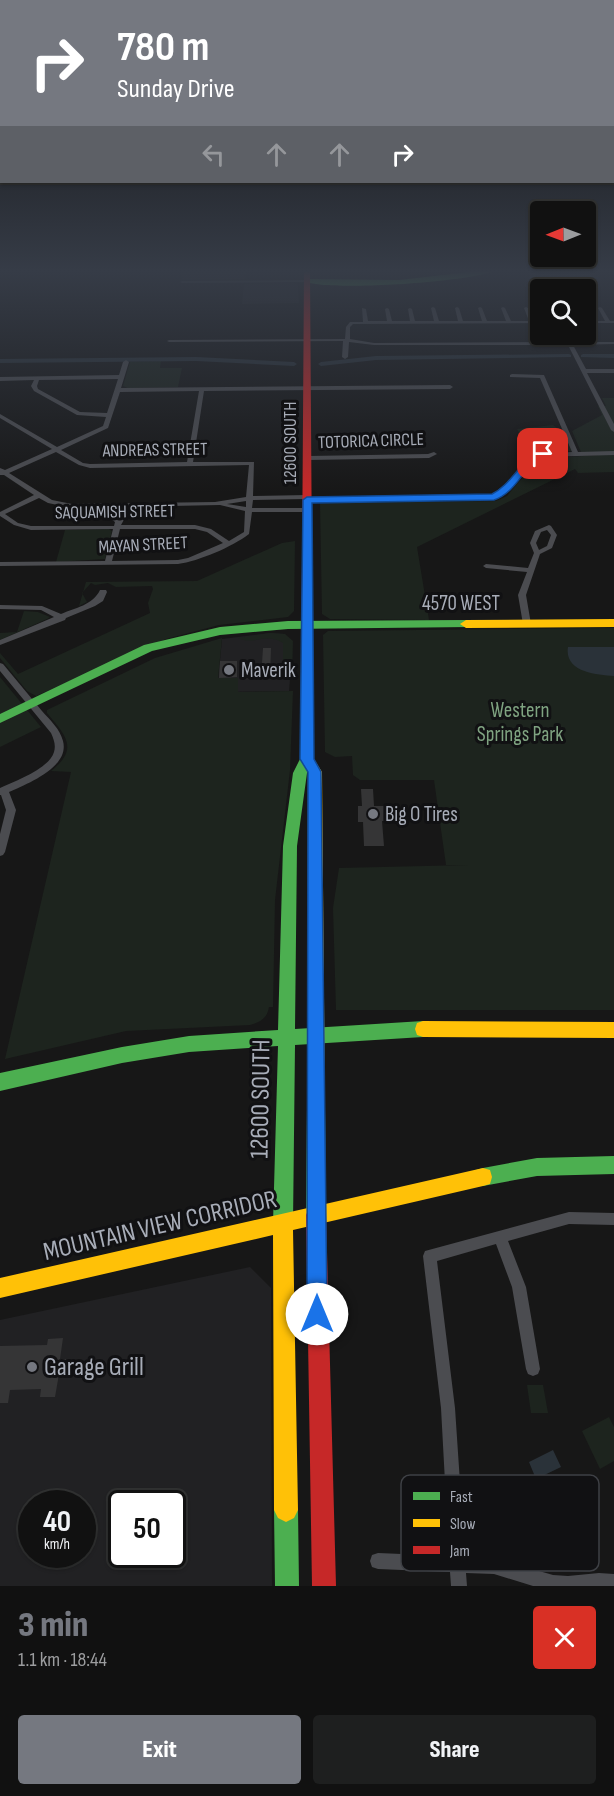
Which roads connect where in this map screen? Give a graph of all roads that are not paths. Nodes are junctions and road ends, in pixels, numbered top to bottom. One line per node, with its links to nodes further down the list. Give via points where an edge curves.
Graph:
1 (307, 345): 13 (main road, 12600 SOUTH)
2 (346, 345): 4 (street)
3 (571, 345): 6 (street)
4 (345, 357)
5 (126, 362): 9 (street)
6 (584, 371): 7 (street); 18 (street)
7 (614, 371)
8 (512, 376): 21 (street, via 542,376)
9 (122, 377): 11 (street); 15 (street)
10 (0, 378): 11 (street)
11 (37, 378): 16 (street, via 36,390 79,414)
12 (450, 387): 13 (street)
13 (308, 388): 14 (street); 24 (main road, 12600 SOUTH)
14 (202, 389): 15 (street); 25 (street)
15 (118, 390): 16 (street)
16 (110, 415): 20 (street, via 102,430)
17 (0, 416): 20 (street, ANDREAS STREET)
18 (611, 418): 19 (street)
19 (614, 430)
20 (56, 450): 25 (street, ANDREAS STREET, via 90,466); 27 (street)
21 (576, 453): 22 (street); 30 (street, via 536,456 505,491 494,497)
22 (614, 453)
23 (434, 454): 24 (street, TOTORICA CIRCLE)
24 (308, 458): 30 (main road, 12600 SOUTH)
25 (190, 464): 26 (street, ANDREAS STREET)
26 (252, 464): 29 (street, MAYAN STREET)
27 (1, 472): 28 (street)
28 (39, 495): 33 (street); 34 (street, via 60,505)
29 (250, 498): 30 (street); 31 (street); 32 (street, MAYAN STREET)
30 (307, 502): 32 (street); 47 (main road, 12600 SOUTH)
31 (215, 504): 32 (street); 34 (street)
32 (249, 513): 36 (street, MAYAN STREET, via 247,533)
33 (1, 514): 35 (street, SAQUAMISH STREET, via 31,528)
34 (118, 514): 35 (street)
35 (116, 527): 36 (street, SAQUAMISH STREET, via 202,528); 38 (street)
36 (229, 544): 38 (street, MAYAN STREET, via 190,560)
37 (537, 554): 41 (street)
38 (108, 563): 39 (street, MAYAN STREET)
39 (0, 564)
40 (486, 566): 41 (street)
41 (531, 570): 46 (street, via 522,595)
42 (103, 592): 44 (street, via 97,602)
43 (0, 608): 44 (street, via 42,608)
44 (62, 618): 48 (street)
45 (614, 623): 46 (main road, 4570 WEST)
46 (527, 624): 47 (main road, 4570 WEST)
47 (307, 625): 50 (main road, 4570 WEST, via 247,627 148,648); 53 (main road, 12600 SOUTH)
48 (0, 643)
49 (0, 666): 50 (street)
50 (35, 707): 51 (main road); 52 (main road); 54 (street, via 61,741 59,757)
51 (0, 719)
52 (0, 728)
53 (307, 759): 57 (main road, 12600 SOUTH, via 315,772); 58 (main road, 12600 SOUTH, via 300,773 290,846)
54 (2, 791): 55 (street, via 11,810)
55 (0, 852)
56 (614, 1030): 57 (main road, via 498,1028)
57 (316, 1034): 58 (main road); 61 (main road, 12600 SOUTH)
58 (286, 1036): 59 (main road, via 189,1044); 63 (main road, 12600 SOUTH)
59 (0, 1082)
60 (614, 1165): 61 (main road, MOUNTAIN VIEW CORRIDOR, via 537,1167)
61 (316, 1215): 63 (main road, MOUNTAIN VIEW CORRIDOR); 74 (main road, 12600 SOUTH)
62 (614, 1219): 64 (street, via 569,1218)
63 (283, 1223): 65 (main road, MOUNTAIN VIEW CORRIDOR); 73 (main road, 12600 SOUTH)
64 (500, 1237): 66 (street, via 519,1287); 67 (street, via 430,1256)
65 (0, 1288)
66 (533, 1369)
67 (452, 1475)
68 (378, 1561): 69 (street)
69 (401, 1562)
70 (458, 1571): 75 (street)
71 (517, 1571): 72 (street, via 551,1583)
72 (604, 1582)
73 (287, 1586)
74 (324, 1586)
75 (459, 1586)

